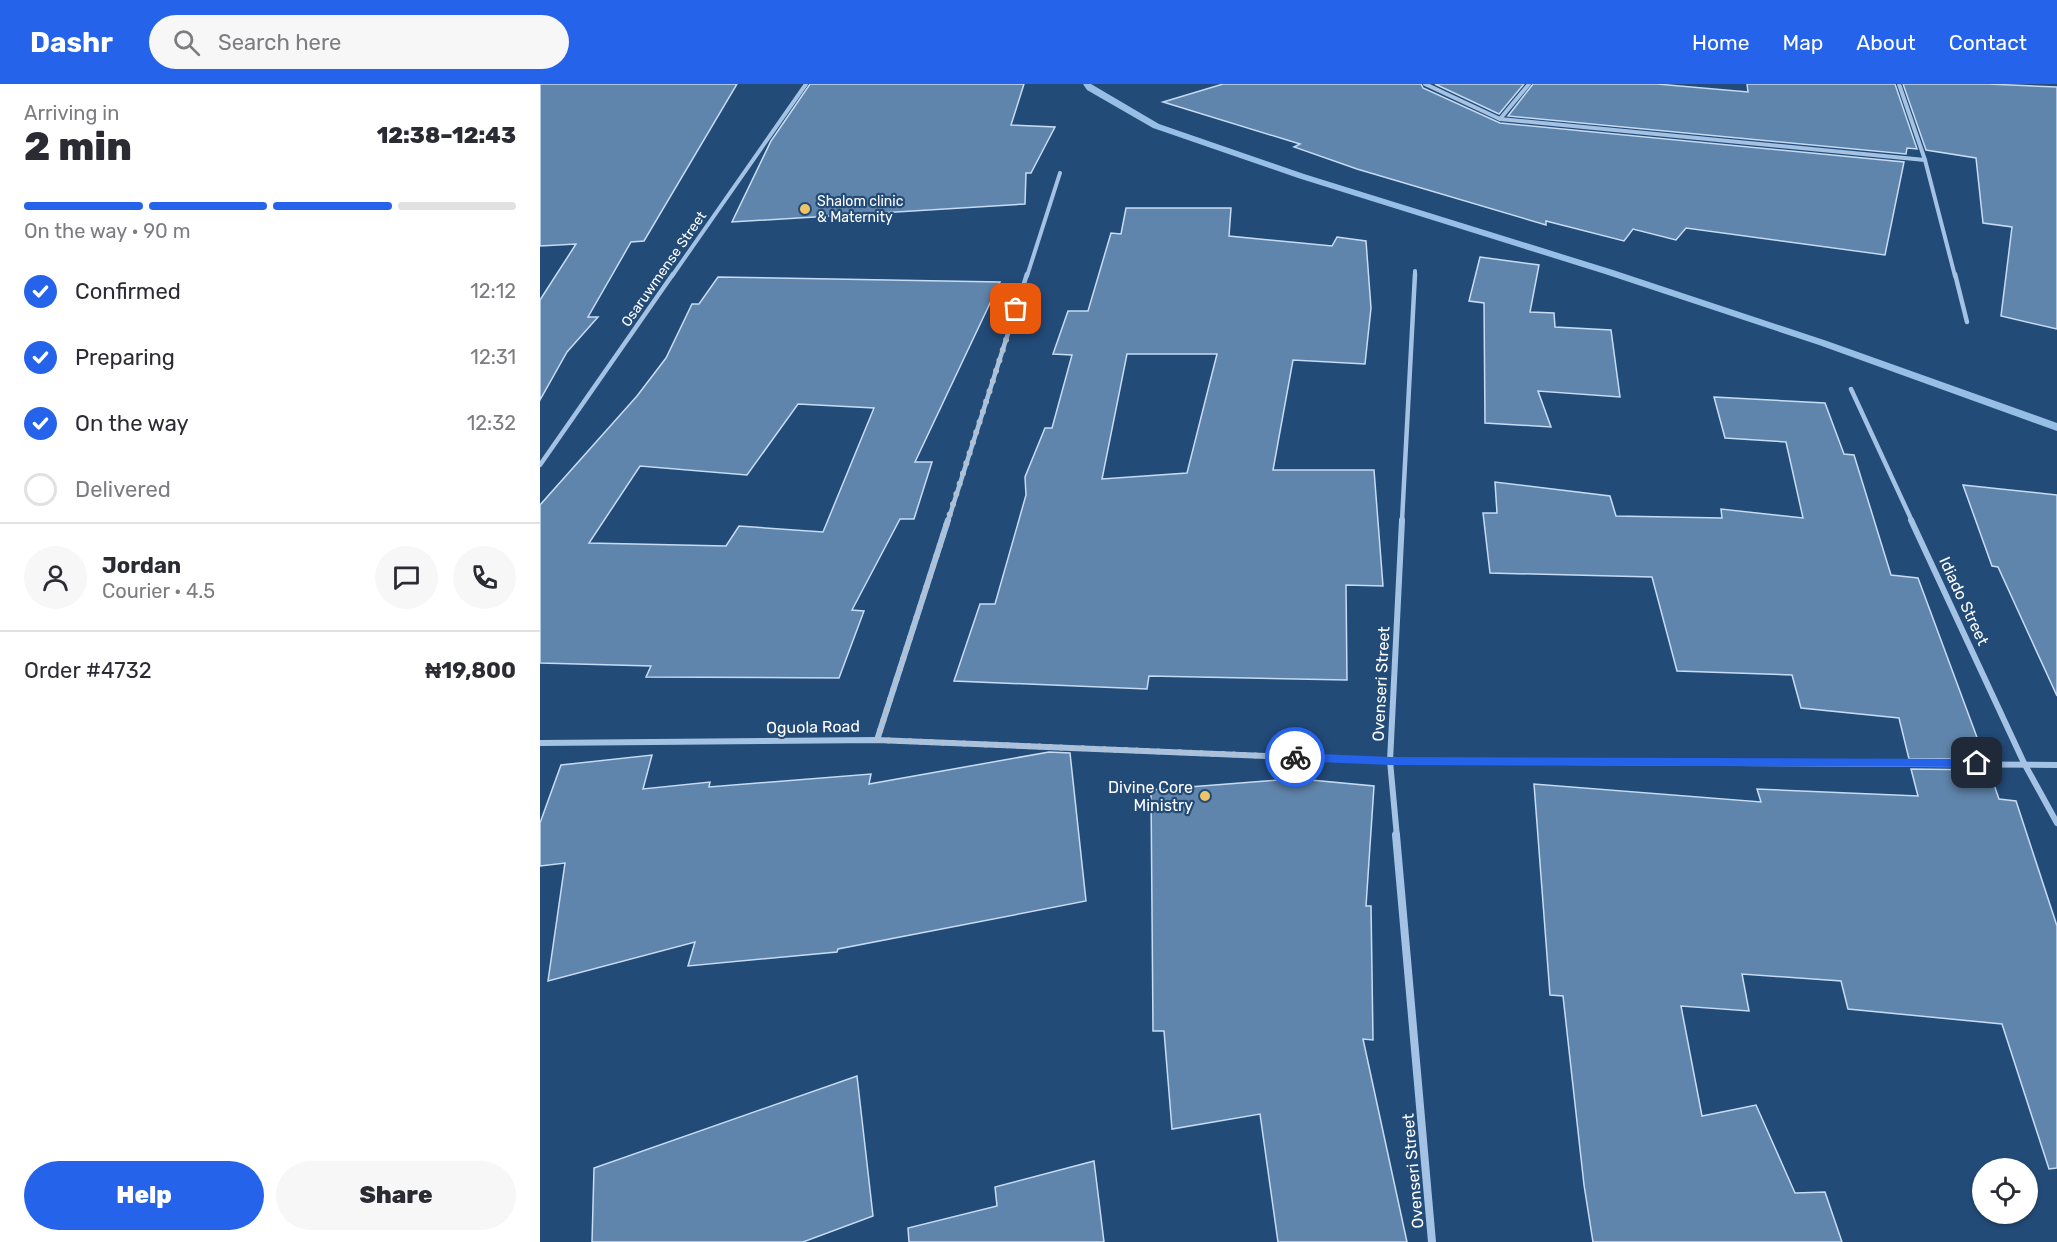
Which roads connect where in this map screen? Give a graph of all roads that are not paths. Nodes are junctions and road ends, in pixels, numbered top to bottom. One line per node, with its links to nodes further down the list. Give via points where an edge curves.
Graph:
1 (806, 84): 11 (street, Osaruwmense Street)
2 (1425, 84): 5 (street)
3 (1529, 84): 5 (street)
4 (1899, 84): 6 (street)
5 (1500, 119): 6 (street)
6 (1925, 160): 9 (street)
7 (1060, 173): 12 (street)
8 (1415, 271): 14 (street, Ovenseri Street)
9 (1967, 322)
10 (1851, 389): 15 (street, Idiado Street)
11 (540, 465)
12 (877, 740): 13 (street, Oguola Road); 14 (street, Oguola Road)
13 (540, 743)
14 (1390, 761): 15 (street, Oguola Road); 18 (street, Ovenseri Street)
15 (2024, 763): 16 (street, Oguola Road); 17 (street, Idiado Street)
16 (2057, 765)
17 (2057, 823)
18 (1432, 1242)

